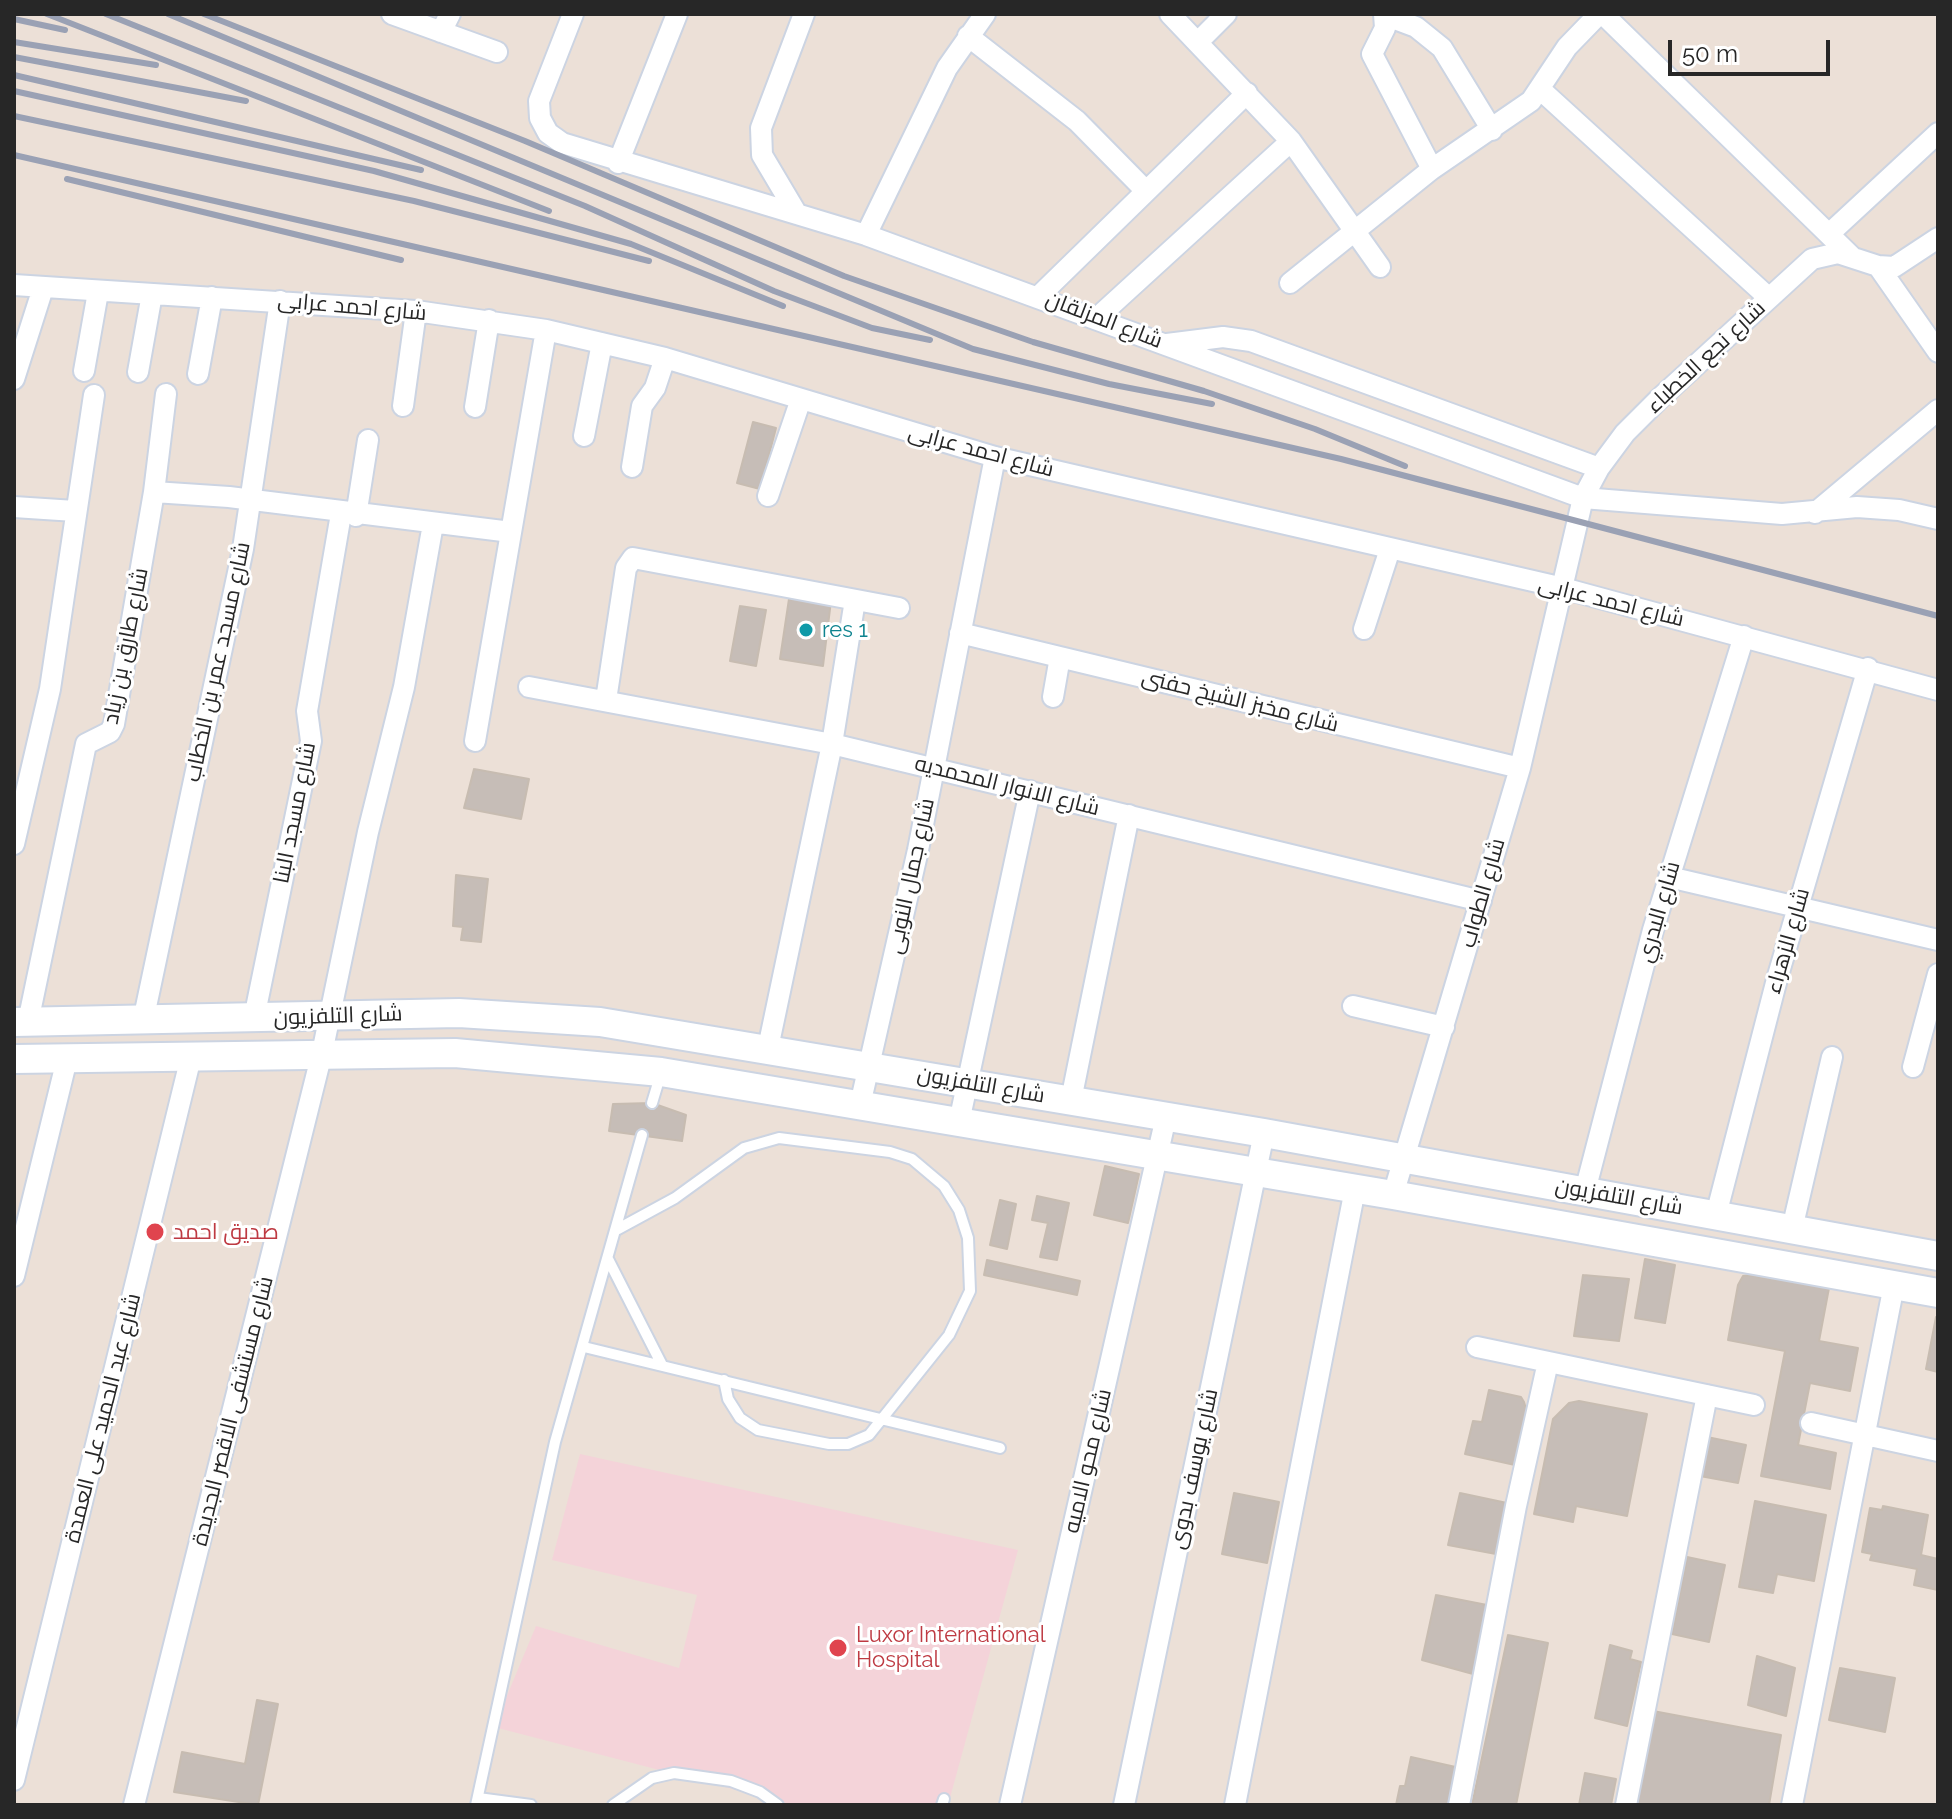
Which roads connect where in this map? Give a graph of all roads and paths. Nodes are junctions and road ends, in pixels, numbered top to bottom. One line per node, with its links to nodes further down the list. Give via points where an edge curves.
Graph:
1 (392, 14): 10 (street)
2 (573, 14): 19 (street, شارع المزلقان, via 542,93 540,118 562,143)
3 (677, 14): 19 (street)
4 (804, 14): 22 (street, via 761,128 762,155)
5 (985, 14): 11 (street)
6 (1170, 14): 12 (street)
7 (1226, 14): 12 (street)
8 (1384, 14): 16 (street, via 1416,27 1442,48); 20 (street, via 1385,28 1372,54)
9 (1601, 14): 14 (street, via 1552,68); 24 (street)
10 (446, 23): 13 (street)
11 (968, 36): 21 (street, via 1089,132); 25 (street, via 929,102)
12 (1198, 42): 15 (street)
13 (497, 52)
14 (1541, 90): 16 (street); 37 (street)
15 (1247, 93): 18 (street); 21 (street)
16 (1492, 130): 20 (street)
17 (1938, 133): 24 (street)
18 (1291, 141): 23 (street); 40 (street)
19 (618, 163): 22 (street, شارع المزلقان)
20 (1432, 169): 23 (street)
21 (1146, 191): 35 (street)
22 (797, 214): 25 (street, شارع المزلقان)
23 (1354, 230): 29 (street); 30 (street)
24 (1829, 234): 27 (street)
25 (866, 235): 35 (street, شارع المزلقان)
26 (1938, 238): 28 (street, via 1907,261)
27 (1851, 256): 28 (street, شارع نجع الخطباء); 37 (street, شارع نجع الخطباء, via 1812,259)
28 (1878, 266): 45 (street)
29 (1380, 267)
30 (1290, 283)
31 (14, 285): 32 (street, شارع احمد عرابى)
32 (43, 288): 33 (street, شارع احمد عرابى); 50 (street)
33 (98, 292): 34 (street, شارع احمد عرابى); 47 (street)
34 (152, 294): 36 (street, شارع احمد عرابى); 48 (street)
35 (1039, 296): 40 (street, شارع المزلقان)
36 (212, 297): 38 (street, شارع احمد عرابى); 49 (street)
37 (1769, 298): 61 (street, شارع نجع الخطباء, via 1625,433)
38 (280, 301): 39 (street, شارع احمد عرابى); 65 (street, شارع مسجد عمر بن الخطاب)
39 (416, 311): 41 (street, شارع احمد عرابى); 54 (street)
40 (1097, 318): 44 (street, شارع المزلقان)
41 (489, 320): 42 (street, شارع احمد عرابى); 55 (street)
42 (546, 330): 43 (street, شارع احمد عرابى); 72 (street)
43 (602, 343): 46 (street, شارع احمد عرابى); 57 (street)
44 (1167, 344): 61 (street, via 1223,337 1251,341); 64 (street, شارع المزلقان)
45 (1938, 352)
46 (665, 358): 53 (street, شارع احمد عرابى); 60 (street, via 655,388 644,399)
47 (84, 371)
48 (138, 372)
49 (198, 374)
50 (14, 379)
51 (166, 394): 62 (street, شارع طارق بن زياد)
52 (94, 395): 67 (street)
53 (801, 399): 59 (street, شارع احمد عرابى); 63 (street)
54 (403, 406)
55 (475, 407)
56 (1938, 410): 68 (street)
57 (584, 436)
58 (368, 440): 69 (street, شارع مسجد البنا)
59 (995, 457): 73 (street, شارع احمد عرابى); 78 (street, شارع جمال النوبى)
60 (632, 467)
61 (1599, 468): 64 (street, شارع نجع الخطباء)
62 (154, 492): 65 (street); 103 (street, شارع طارق بن زياد, via 114,724 110,732 86,744)
63 (768, 496)
64 (1583, 498): 68 (street, شارع المزلقان); 74 (street, شارع نجع الخطباء)
65 (250, 500): 69 (street); 102 (street, شارع مسجد عمر بن الخطاب)
66 (14, 507): 67 (street)
67 (75, 511): 92 (street, via 50,689)
68 (1815, 513): 70 (street, شارع المزلقان, via 1871,508)
69 (348, 515): 71 (street); 100 (street, شارع مسجد البنا, via 307,711 311,741)
70 (1938, 519)
71 (433, 524): 72 (street); 99 (street, شارع مستشفى الاقصر الجديدة, via 401,701)
72 (511, 532): 86 (street)
73 (1390, 549): 74 (street, شارع احمد عرابى); 77 (street)
74 (1559, 587): 79 (street, شارع احمد عرابى); 89 (street, شارع الطواب)
75 (855, 600): 76 (street); 85 (street, via 633,558 626,568); 87 (street)
76 (899, 608)
77 (1364, 629)
78 (960, 633): 80 (street, شارع مخبز الشيخ حفنى); 88 (street, شارع جمال النوبى)
79 (1744, 636): 81 (street, شارع احمد عرابى); 93 (street, شارع البدري)
80 (1060, 657): 84 (street); 89 (street, شارع مخبز الشيخ حفنى)
81 (1868, 668): 83 (street, شارع احمد عرابى); 95 (street, شارع الزهراء)
82 (529, 687): 85 (street, شارع الانوار المحمديه)
83 (1938, 690)
84 (1053, 697)
85 (606, 700): 87 (street, شارع الانوار المحمديه)
86 (475, 741)
87 (832, 744): 88 (street, شارع الانوار المحمديه); 106 (street)
88 (934, 768): 90 (street, شارع الانوار المحمديه); 113 (street, شارع جمال النوبى)
89 (1520, 768): 94 (street, شارع الطواب)
90 (1030, 791): 91 (street, شارع الانوار المحمديه); 116 (street)
91 (1129, 815): 94 (street, شارع الانوار المحمديه); 117 (street)
92 (14, 844)
93 (1669, 877): 95 (street); 128 (street, شارع البدري)
94 (1481, 901): 104 (street, شارع الطواب)
95 (1798, 907): 96 (street); 130 (street, شارع الزهراء)
96 (1938, 940)
97 (1938, 974): 114 (street)
98 (1353, 1006): 104 (street)
99 (329, 1016): 101 (main road, شارع التلفزيون); 105 (main road, شارع التلفزيون, via 529,1015); 107 (street, شارع مستشفى الاقصر الجديدة)
100 (254, 1018): 101 (main road, شارع التلفزيون); 102 (main road, شارع التلفزيون)
101 (286, 1018): 108 (main road)
102 (143, 1021): 103 (main road, شارع التلفزيون)
103 (21, 1022)
104 (1444, 1027): 125 (street, شارع الطواب)
105 (670, 1031): 106 (main road, شارع التلفزيون); 115 (main road)
106 (768, 1048): 113 (main road, شارع التلفزيون)
107 (322, 1053): 108 (main road, شارع التلفزيون); 115 (main road, شارع التلفزيون, via 510,1056); 152 (street, شارع مستشفى الاقصر الجديدة)
108 (280, 1055): 109 (main road, شارع التلفزيون)
109 (191, 1057): 112 (main road, شارع التلفزيون); 150 (street, شارع عبد الحميد على العمدة)
110 (1832, 1057): 132 (street)
111 (14, 1059): 112 (main road, شارع التلفزيون)
112 (67, 1059): 135 (street)
113 (869, 1066): 116 (main road, شارع التلفزيون); 119 (street, شارع جمال النوبى)
114 (1913, 1067)
115 (661, 1072): 118 (lane); 119 (main road, شارع التلفزيون)
116 (967, 1083): 117 (main road, شارع التلفزيون); 121 (street)
117 (1071, 1100): 120 (main road, شارع التلفزيون)
118 (652, 1103)
119 (860, 1105): 121 (main road, شارع التلفزيون)
120 (1166, 1117): 122 (main road, شارع التلفزيون); 124 (street, شارع محو الاميه)
121 (959, 1122): 124 (main road, شارع التلفزيون)
122 (1264, 1133): 125 (main road, شارع التلفزيون); 126 (street, شارع يوسف بدوى)
123 (642, 1135): 131 (lane)
124 (1157, 1156): 126 (main road, شارع التلفزيون); 156 (street, شارع محو الاميه)
125 (1405, 1158): 128 (main road, شارع التلفزيون); 129 (street, شارع الطواب)
126 (1256, 1172): 127 (main road, شارع التلفزيون); 157 (street, شارع يوسف بدوى)
127 (1355, 1189): 129 (main road, شارع التلفزيون); 158 (street)
128 (1585, 1191): 130 (main road, شارع التلفزيون)
129 (1393, 1195): 136 (main road, شارع التلفزيون)
130 (1716, 1215): 132 (main road, شارع التلفزيون)
131 (618, 1229): 134 (lane); 145 (lane, via 760,1141 779,1138 912,1159 944,1186 959,1210 968,1238 970,1291 949,1335)
132 (1792, 1229): 133 (main road, شارع التلفزيون)
133 (1938, 1256)
134 (608, 1259): 138 (lane); 141 (lane)
135 (14, 1276)
136 (1894, 1285): 137 (main road, شارع التلفزيون); 147 (street)
137 (1938, 1293)
138 (584, 1347): 141 (lane); 151 (lane, via 555,1442)
139 (1477, 1347): 140 (street)
140 (1548, 1362): 143 (street); 159 (street)
141 (662, 1365): 142 (lane)
142 (724, 1380): 145 (lane); 145 (lane, via 740,1418 758,1430 848,1444 869,1435)
143 (1707, 1395): 144 (street); 160 (street)
144 (1754, 1405)
145 (884, 1419): 148 (lane)
146 (1811, 1423): 147 (street)
147 (1865, 1436): 149 (street); 161 (street)
148 (1000, 1448)
149 (1938, 1451)
150 (14, 1780)
151 (477, 1801): 153 (lane)
152 (134, 1805)
153 (531, 1805)
154 (613, 1805): 155 (lane, via 652,1778 674,1773 731,1781)
155 (778, 1805)
156 (1010, 1805)
157 (1124, 1805)
158 (1235, 1805)
159 (1459, 1805)
160 (1626, 1805)
161 (1792, 1805)

